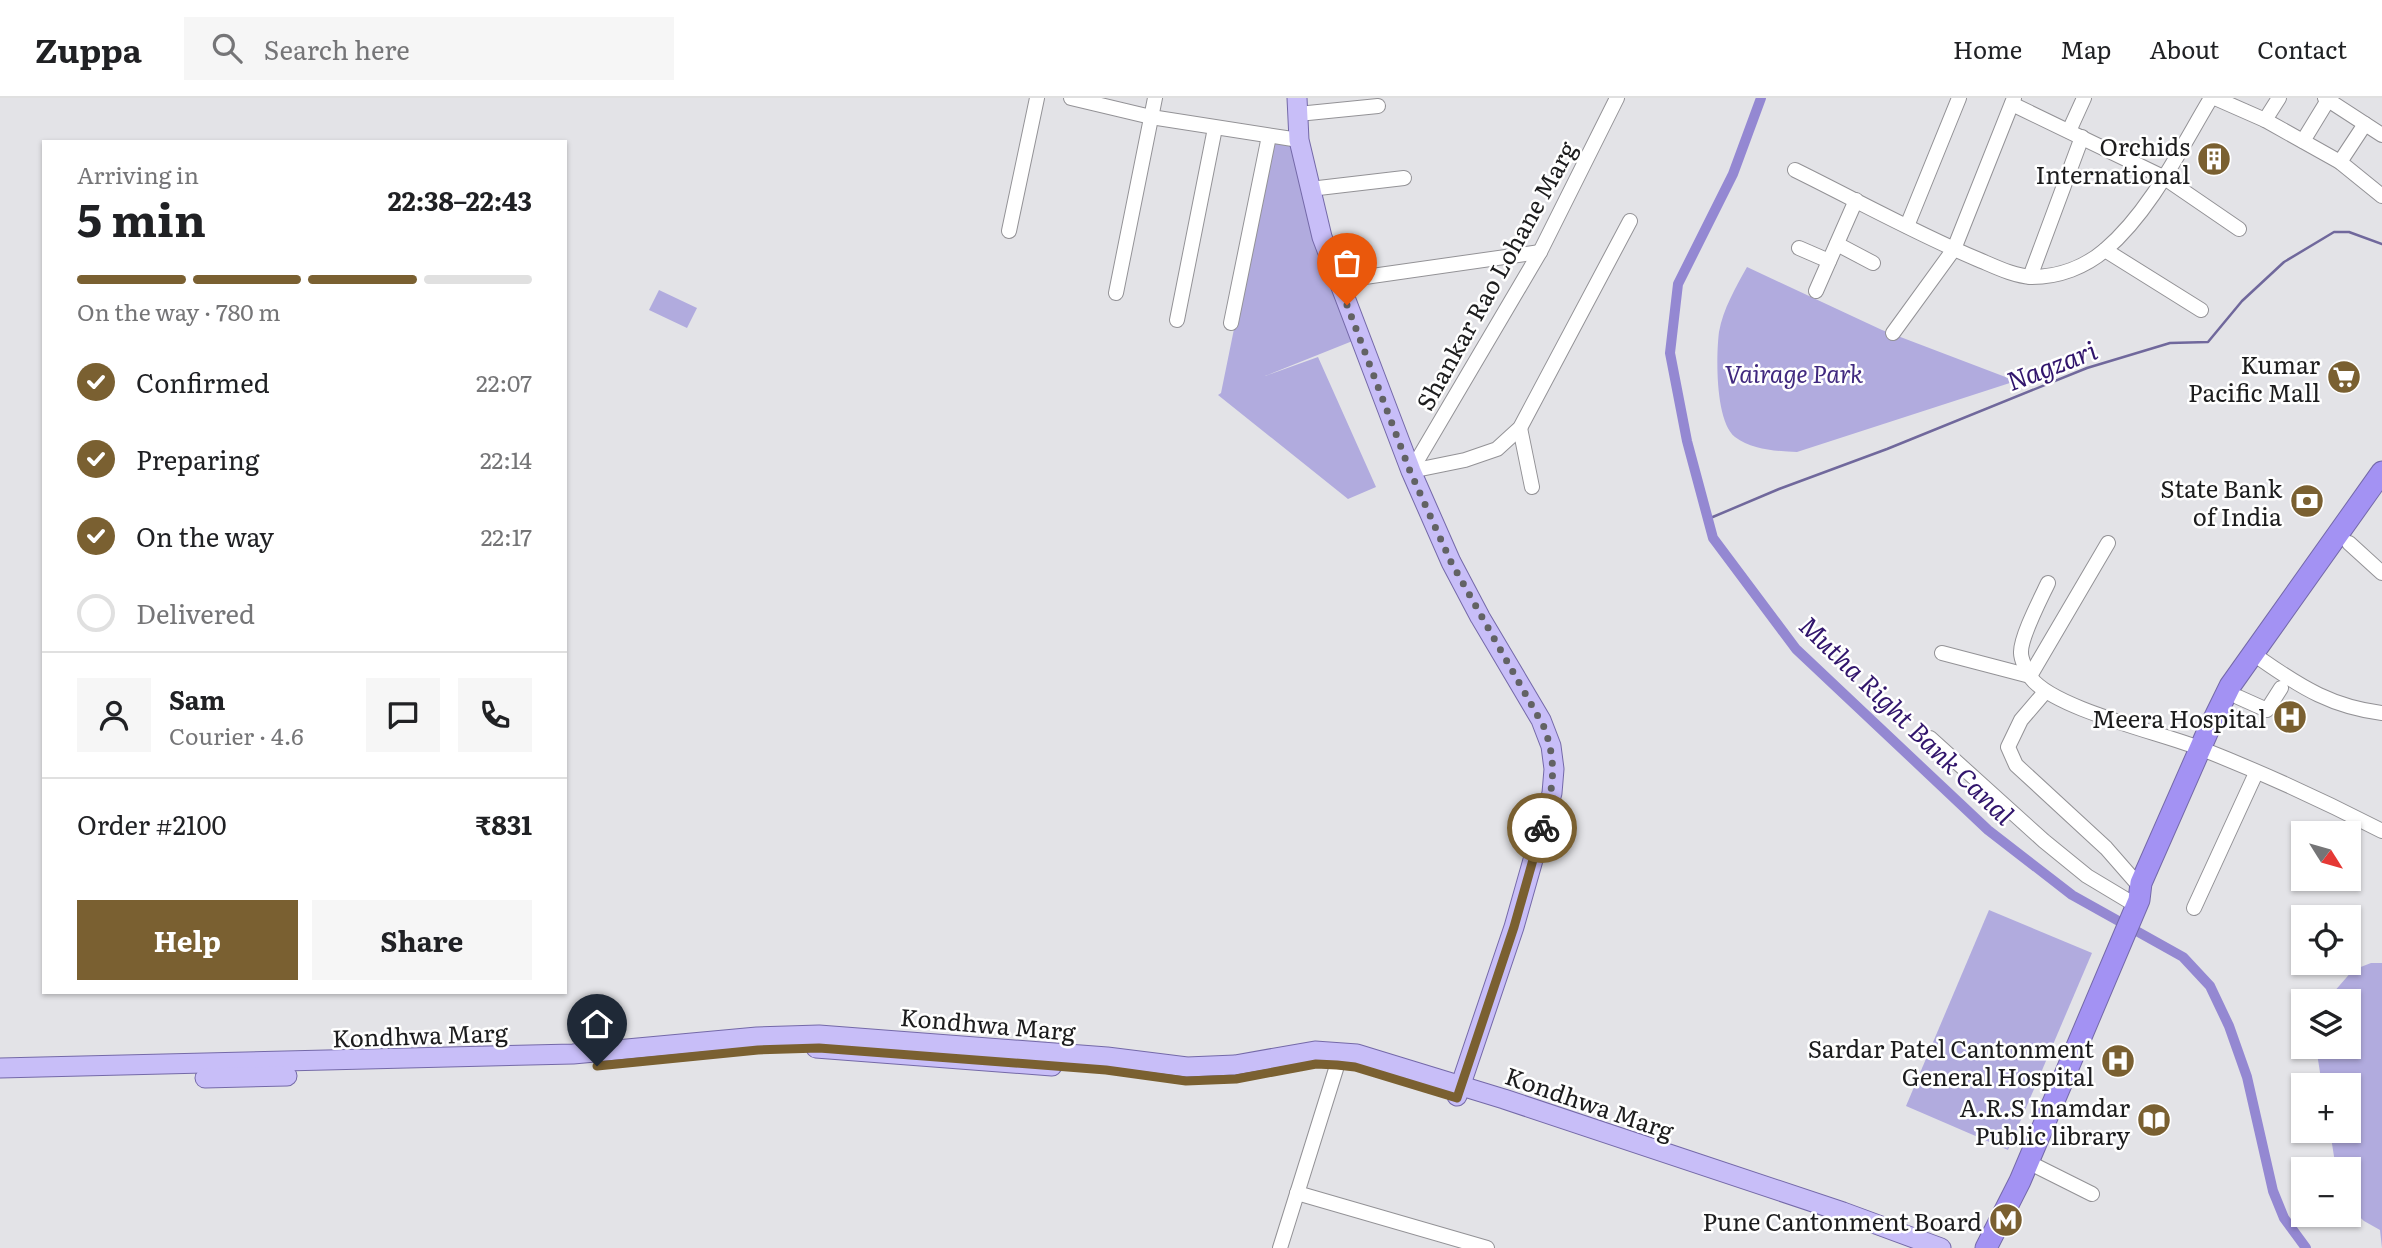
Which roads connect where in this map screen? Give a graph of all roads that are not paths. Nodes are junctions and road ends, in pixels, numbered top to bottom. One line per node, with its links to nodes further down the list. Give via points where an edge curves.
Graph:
1 (1037, 98): 32 (street)
2 (1071, 98): 13 (street)
3 (1155, 98): 13 (street)
4 (1617, 98): 37 (street, Shankar Rao Lohane Marg)
5 (2084, 98): 17 (street)
6 (2213, 98): 14 (street); 24 (street)
7 (2279, 98): 14 (street)
8 (2327, 99): 15 (street); 21 (street)
9 (1953, 100): 30 (street)
10 (2013, 101): 17 (street); 35 (street)
11 (1298, 106): 12 (street); 20 (main road)
12 (1378, 106)
13 (1151, 117): 16 (street); 43 (street)
14 (2265, 120): 21 (street)
15 (2365, 124): 18 (street); 22 (street)
16 (1215, 128): 19 (street); 45 (street)
17 (2076, 134): 24 (street); 40 (street)
18 (2382, 135)
19 (1269, 136): 20 (street); 46 (street)
20 (1299, 140): 26 (main road)
21 (2303, 141): 22 (street)
22 (2340, 162): 27 (street)
23 (1796, 170): 28 (street)
24 (2163, 177): 31 (street); 36 (street, via 2132,223)
25 (1404, 178): 26 (street)
26 (1310, 190): 41 (main road)
27 (2382, 196)
28 (1856, 200): 30 (street); 33 (street)
29 (1630, 221): 48 (street)
30 (1907, 226): 35 (street)
31 (2239, 229)
32 (1009, 231)
33 (1837, 244): 38 (street); 39 (street)
34 (1799, 248): 38 (street)
35 (1954, 249): 40 (street); 47 (street)
36 (2105, 250): 40 (street, via 2075,270); 44 (street)
37 (1540, 252): 41 (street); 49 (street, Shankar Rao Lohane Marg)
38 (1829, 261): 42 (street)
39 (1872, 263)
40 (2030, 277)
41 (1338, 281): 49 (main road)
42 (1816, 291)
43 (1116, 293)
44 (2202, 310)
45 (1177, 320)
46 (1231, 323)
47 (1893, 333)
48 (1520, 428): 49 (street, via 1497,449); 51 (street)
49 (1410, 471): 73 (main road, via 1463,584 1541,720 1554,769 1552,793 1514,927)
50 (2380, 484): 52 (highway); 61 (highway)
51 (1532, 487)
52 (2349, 543): 54 (street); 57 (highway)
53 (2108, 544): 58 (street)
54 (2382, 573)
55 (2048, 583): 58 (street, via 2021,653)
56 (1942, 653): 58 (street)
57 (2262, 660): 61 (highway); 62 (street, via 2325,698)
58 (2030, 676): 60 (street)
59 (2281, 688): 61 (street, via 2267,710)
60 (2045, 692): 64 (street); 67 (street, via 2021,720 2008,747 2016,765 2106,848)
61 (2236, 692): 64 (highway)
62 (2382, 713)
63 (1930, 738): 67 (street, via 2087,876)
64 (2206, 750): 65 (street); 67 (highway, via 2151,887)
65 (2256, 773): 66 (street); 68 (street)
66 (2382, 831)
67 (2139, 898): 74 (highway)
68 (2194, 908)
69 (1339, 1059): 70 (main road, Kondhwa Marg, via 1236,1079 1186,1081 1106,1070 819,1048 573,1068); 73 (main road, Kondhwa Marg); 75 (street)
70 (354, 1067): 71 (main road, Kondhwa Marg); 72 (main road, Kondhwa Marg)
71 (0, 1068)
72 (0, 1082)
73 (1459, 1092): 77 (main road, Kondhwa Marg)
74 (2028, 1162): 76 (street); 78 (highway)
75 (1297, 1193): 79 (street); 80 (street)
76 (2092, 1195)
77 (1863, 1226): 81 (main road, Kondhwa Marg); 82 (main road, Kondhwa Marg)
78 (1994, 1238): 83 (highway)
79 (1280, 1248)
80 (1488, 1248)
81 (1903, 1248)
82 (1941, 1248)
83 (1986, 1248)

